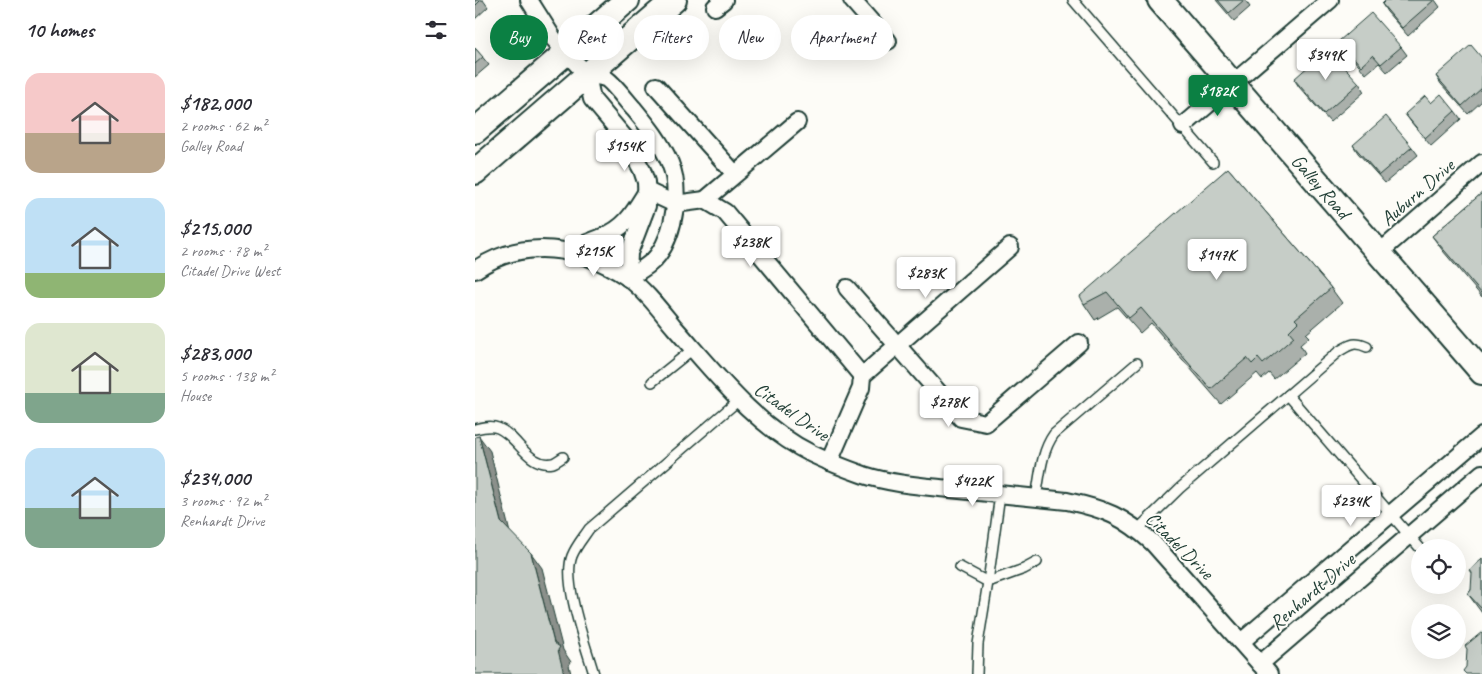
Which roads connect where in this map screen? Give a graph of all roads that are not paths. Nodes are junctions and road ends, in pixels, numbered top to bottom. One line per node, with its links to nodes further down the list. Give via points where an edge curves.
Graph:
1 (529, 0): 10 (street)
2 (627, 0): 8 (main road)
3 (674, 0): 13 (main road)
4 (852, 0): 9 (street)
5 (1073, 0): 17 (lane)
6 (1160, 0): 14 (main road, Galley Road)
7 (1330, 0): 14 (street)
8 (610, 15)
9 (865, 15)
10 (558, 44)
11 (558, 60): 18 (main road)
12 (573, 60): 13 (street)
13 (587, 75): 21 (main road); 23 (street, via 592,99 633,152); 25 (street, via 607,79 651,128 671,165)
14 (1232, 85): 17 (street); 28 (main road, Galley Road)
15 (657, 86): 22 (street)
16 (797, 122): 22 (street)
17 (1183, 126): 19 (lane)
18 (475, 131)
19 (1213, 162)
20 (1482, 164): 28 (street, Auburn Drive)
21 (475, 172)
22 (735, 174): 24 (street)
23 (647, 191): 25 (street); 27 (street, via 629,219 617,230); 30 (street, via 647,206 629,253)
24 (705, 200): 25 (street); 38 (street, via 725,212)
25 (675, 204): 30 (street, via 673,223 658,256)
26 (1010, 246): 33 (street)
27 (569, 251): 29 (street, via 530,250 495,259); 30 (street, Citadel Drive, via 592,258)
28 (1379, 253): 37 (main road, Galley Road)
29 (475, 270)
30 (628, 278): 35 (street, Citadel Drive)
31 (847, 288): 33 (street)
32 (1079, 343): 33 (street, via 986,423 961,418)
33 (898, 345): 38 (street)
34 (1367, 347): 40 (lane, via 1359,343 1338,352)
35 (693, 348): 39 (lane); 41 (street, Citadel Drive)
36 (1137, 363): 48 (lane, via 1063,425 1047,443)
37 (1482, 372)
38 (862, 376): 45 (street, via 861,388)
39 (652, 382)
40 (1289, 395): 49 (lane); 50 (lane, via 1180,488)
41 (739, 400): 45 (street, Citadel Drive, via 787,438); 58 (lane, via 589,529 572,556 570,588)
42 (475, 429): 44 (lane, via 496,427 506,432 531,458 541,462 553,463)
43 (1482, 436): 49 (street, Renhardt Drive)
44 (563, 457)
45 (829, 462): 47 (street, Citadel Drive, via 865,476 900,483)
46 (1482, 473): 51 (street, Renhardt Drive)
47 (1000, 494): 48 (street, Citadel Drive); 55 (lane)
48 (1036, 498): 50 (street, Citadel Drive, via 1091,506 1116,515)
49 (1391, 514): 51 (lane); 56 (street, Renhardt Drive)
50 (1138, 529): 56 (street, Citadel Drive)
51 (1409, 536): 52 (lane); 57 (street, Renhardt Drive)
52 (1412, 539)
53 (1037, 562): 55 (lane)
54 (960, 567): 55 (lane)
55 (988, 582): 59 (lane, via 978,644)
56 (1241, 642): 57 (street, Citadel Drive)
57 (1264, 669)
58 (595, 674)
59 (977, 674)

